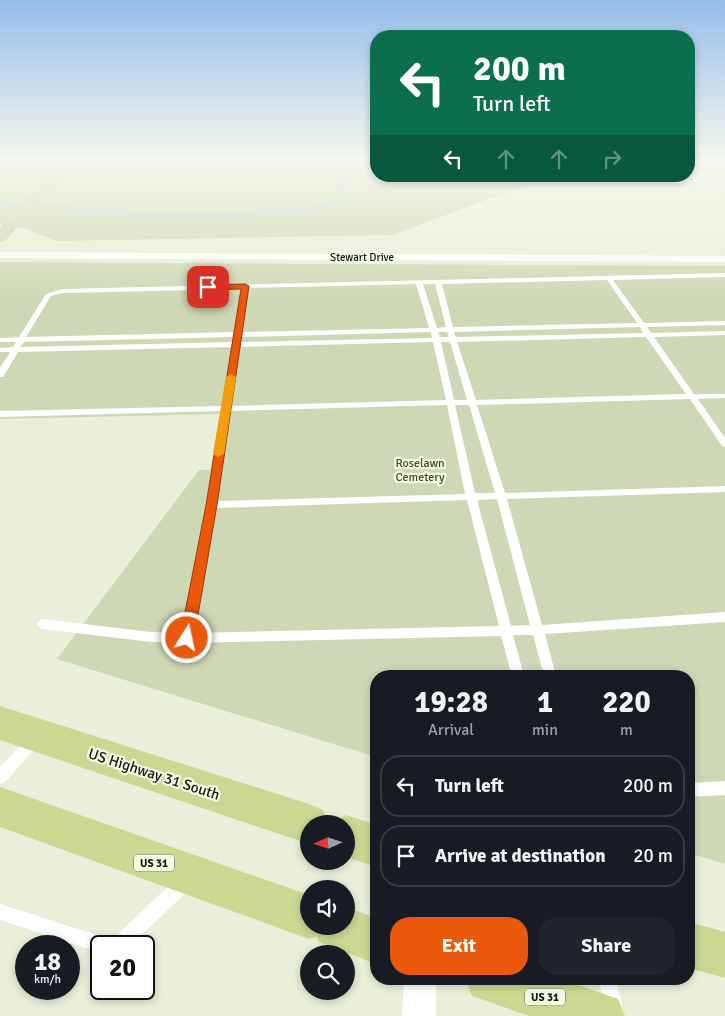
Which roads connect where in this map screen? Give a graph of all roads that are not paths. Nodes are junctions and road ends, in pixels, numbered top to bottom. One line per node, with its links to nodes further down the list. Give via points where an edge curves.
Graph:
1 (27, 207): 2 (street)
2 (0, 237)
3 (0, 255): 4 (street, Stewart Drive)
4 (725, 259)
5 (725, 275): 6 (lane)
6 (608, 277): 8 (lane); 11 (lane)
7 (419, 282): 8 (lane); 9 (lane); 14 (lane)
8 (438, 282): 13 (lane)
9 (245, 286): 16 (lane, via 62,291 48,295); 18 (lane)
10 (725, 323): 11 (lane)
11 (641, 325): 13 (lane); 15 (lane)
12 (725, 333): 15 (lane)
13 (452, 335): 14 (lane); 15 (lane); 25 (lane)
14 (435, 336): 18 (lane); 24 (lane)
15 (648, 336): 23 (lane)
16 (22, 339): 17 (lane); 18 (lane); 20 (lane)
17 (0, 340)
18 (238, 340): 20 (lane); 26 (lane)
19 (0, 350): 20 (lane)
20 (16, 350): 21 (lane)
21 (0, 375)
22 (725, 396): 23 (lane)
23 (692, 397): 25 (lane); 28 (lane)
24 (452, 402): 25 (lane); 26 (lane); 31 (lane)
25 (471, 402): 30 (lane)
26 (225, 408): 27 (lane); 32 (lane)
27 (0, 414)
28 (725, 444)
29 (725, 489): 30 (lane)
30 (501, 495): 31 (lane); 36 (lane)
31 (471, 497): 32 (lane); 35 (lane)
32 (211, 505): 37 (lane)
33 (725, 618): 36 (lane)
34 (43, 624): 37 (lane)
35 (506, 630): 36 (lane); 37 (lane); 38 (lane)
36 (537, 630): 39 (lane)
37 (187, 638)
38 (516, 670)
39 (548, 670)
40 (0, 723): 41 (main road, US Highway 31 South)
41 (38, 736): 42 (lane); 46 (main road, US Highway 31 South)
42 (0, 777)
43 (725, 788): 44 (lane)
44 (695, 790)
45 (0, 807): 49 (main road, US 31)
46 (300, 821)
47 (355, 839): 48 (main road)
48 (370, 844)
49 (191, 876): 51 (main road, US 31); 53 (lane)
50 (0, 912): 55 (lane)
51 (300, 914)
52 (355, 933): 54 (main road)
53 (129, 935)
54 (370, 939)
55 (90, 941)
56 (695, 947): 57 (main road)
57 (725, 955)
58 (420, 985): 61 (street)
59 (507, 985): 62 (main road, US 31)
60 (609, 985): 63 (lane)
61 (419, 1016)
62 (601, 1016)
63 (615, 1016)

